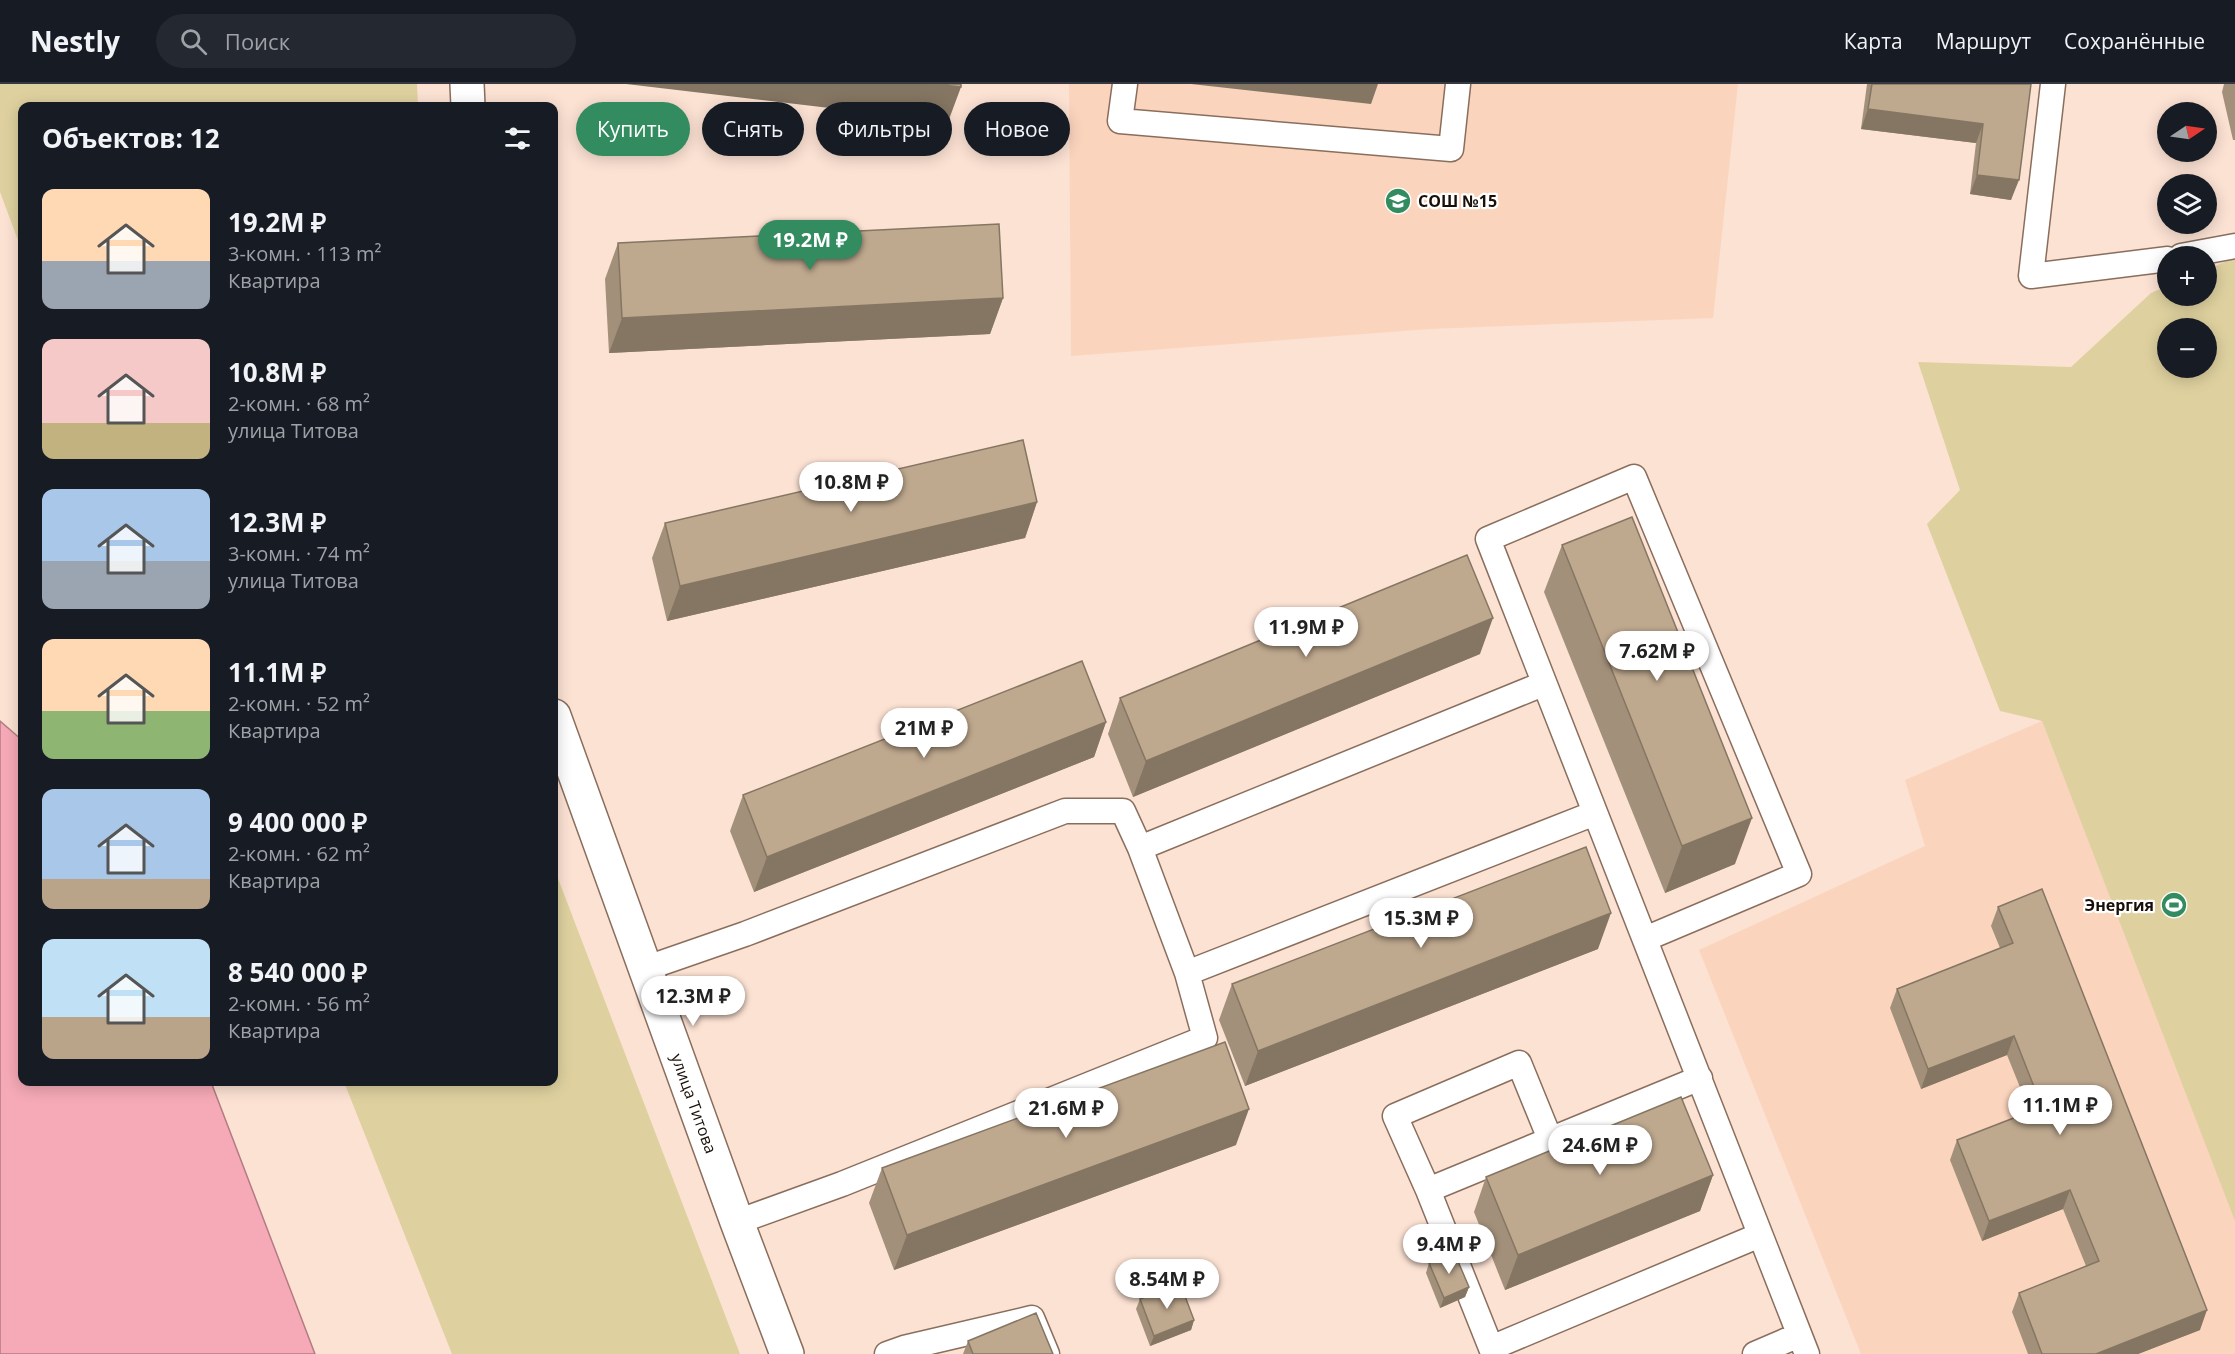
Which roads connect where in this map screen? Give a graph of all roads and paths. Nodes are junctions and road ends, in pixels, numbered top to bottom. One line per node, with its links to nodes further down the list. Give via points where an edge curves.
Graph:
1 (467, 84): 5 (main road)
2 (1125, 84): 3 (lane, via 1120,121 1451,149)
3 (1458, 84)
4 (2053, 84): 8 (lane, via 2031,276)
5 (468, 102)
6 (2235, 246): 7 (lane)
7 (2217, 249)
8 (2157, 260)
9 (1543, 684): 11 (lane); 12 (lane); 13 (lane, via 1488,539 1634,477 1798,874)
10 (558, 728): 14 (main road, улица Титова)
11 (1595, 813): 13 (lane); 15 (lane)
12 (1140, 848): 14 (lane, via 1124,811 1065,812); 15 (lane)
13 (1646, 939): 16 (lane)
14 (644, 969): 19 (main road, улица Титова)
15 (1187, 973): 19 (lane, via 1205,1038 842,1184)
16 (1700, 1078): 17 (lane); 20 (lane)
17 (1550, 1139): 18 (lane); 18 (lane, via 1519,1063 1395,1116)
18 (1428, 1190): 22 (lane)
19 (737, 1222): 23 (main road, улица Титова)
20 (1760, 1235): 21 (lane); 22 (lane)
21 (1803, 1345): 26 (lane)
22 (1493, 1351)
23 (787, 1354)
24 (887, 1354): 25 (lane, via 1032,1318)
25 (1047, 1354)
26 (1755, 1354)

